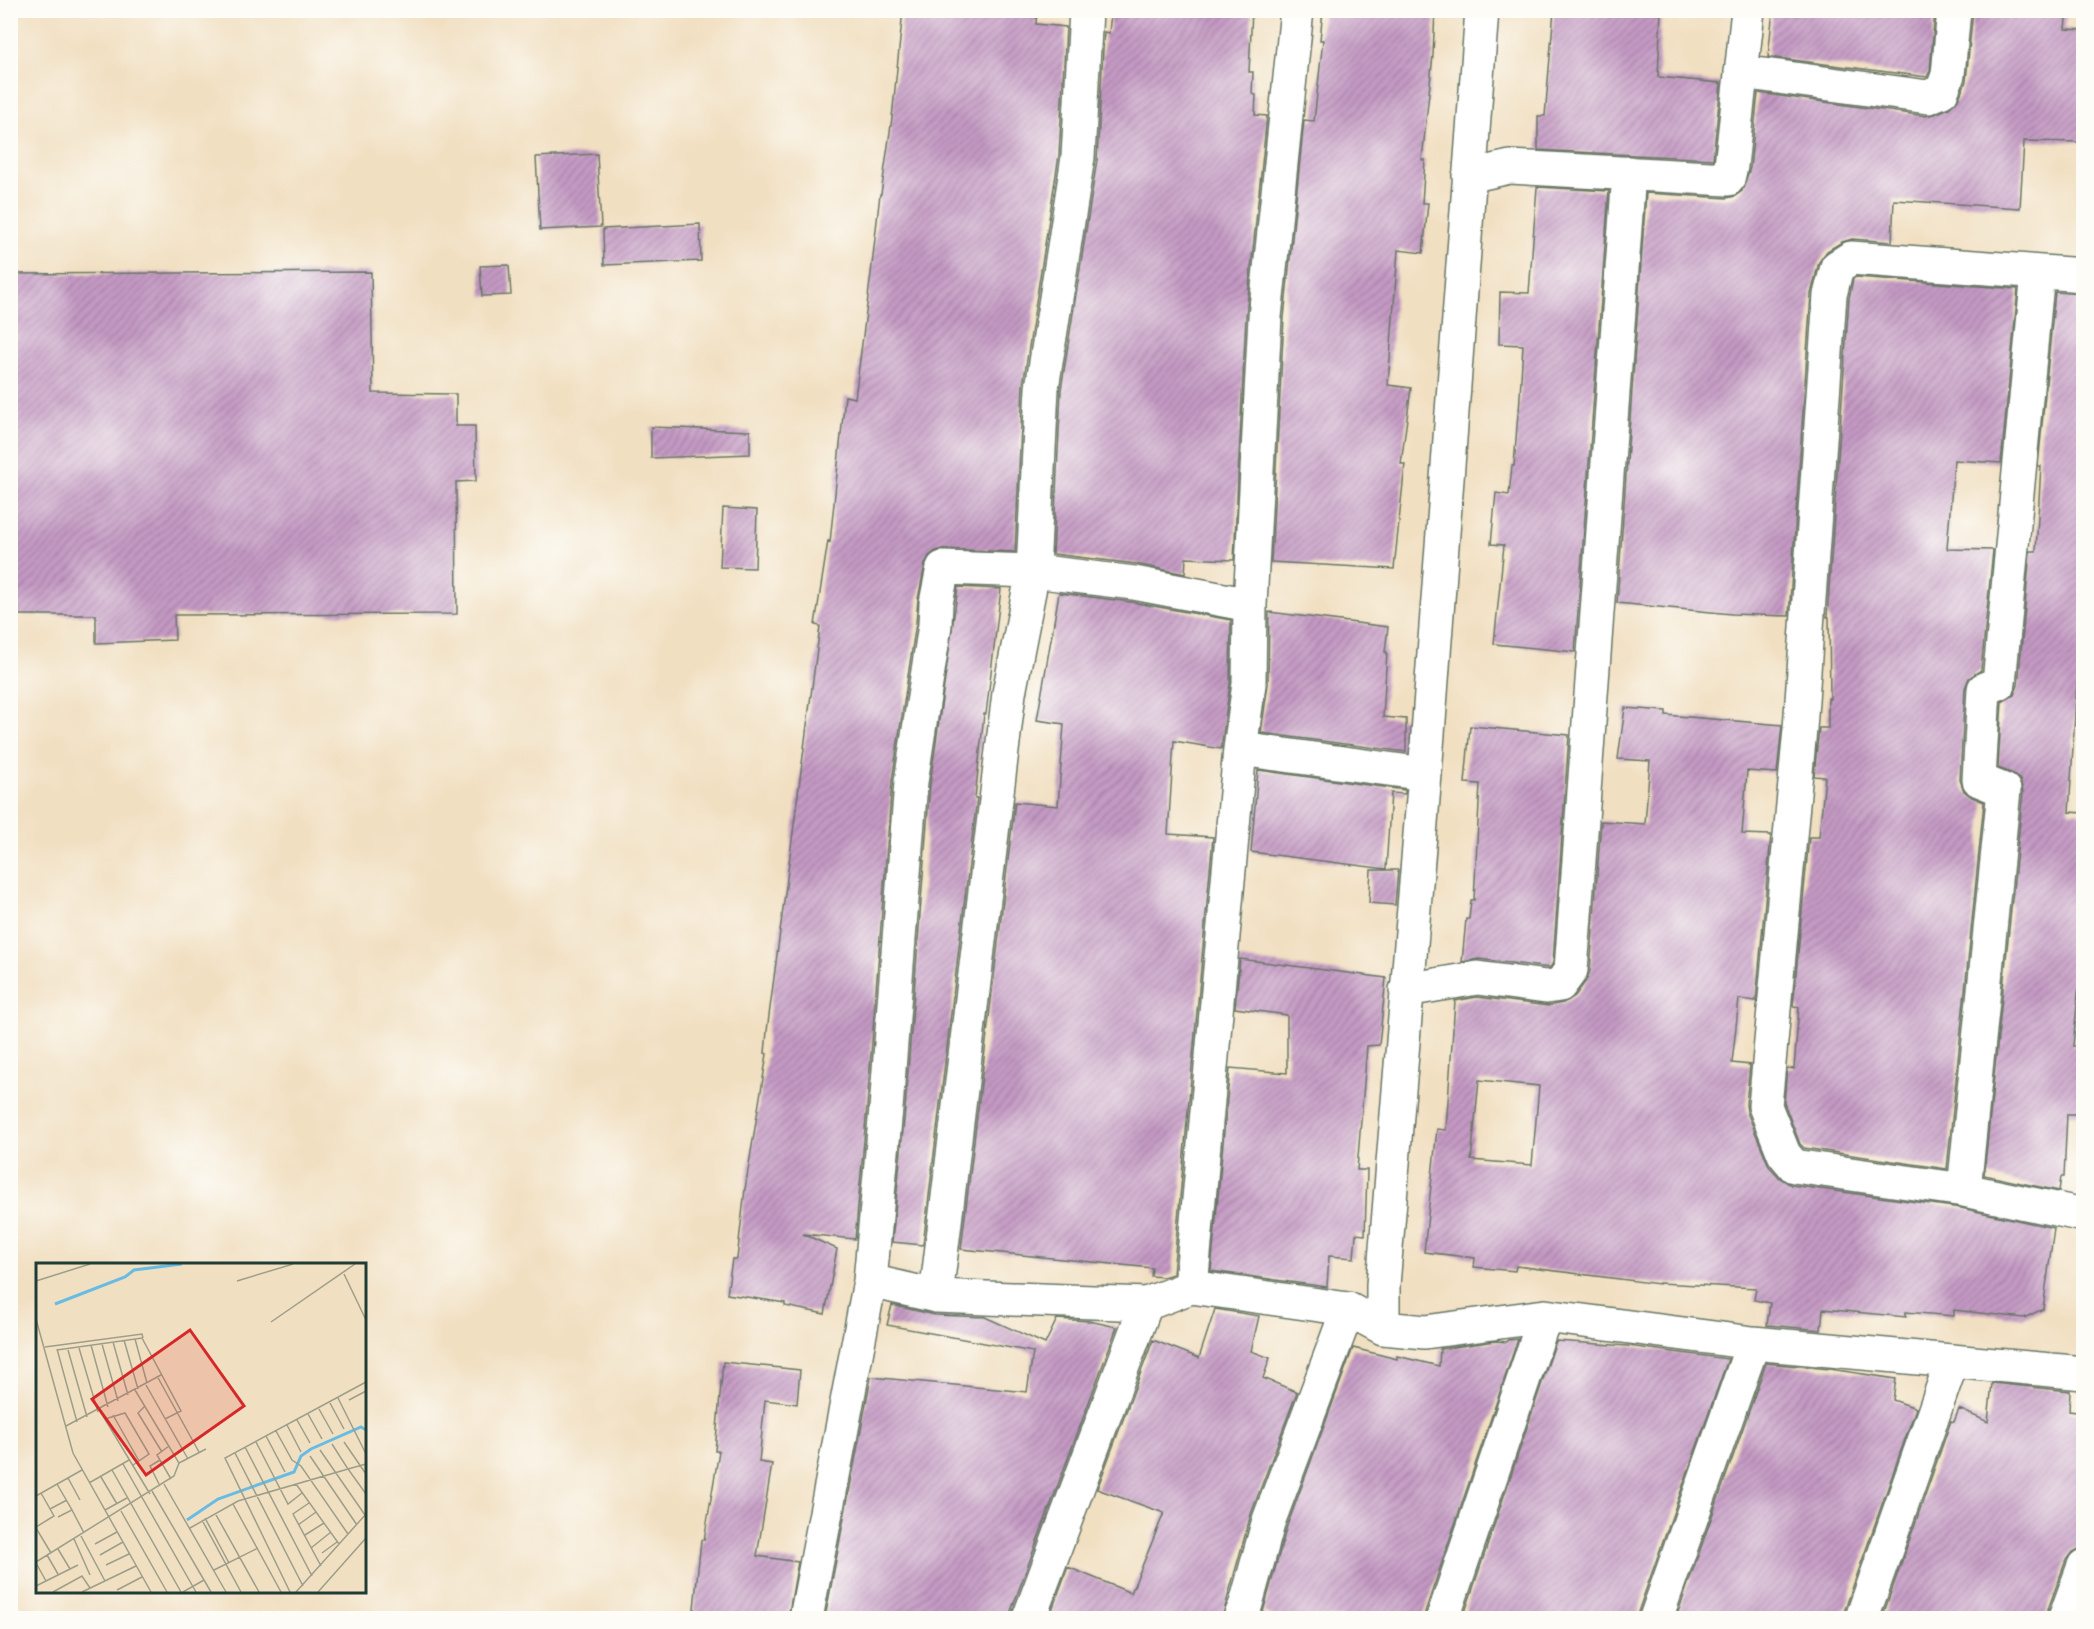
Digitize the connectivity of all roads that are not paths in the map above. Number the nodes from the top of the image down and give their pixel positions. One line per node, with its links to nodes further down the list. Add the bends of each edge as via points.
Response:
1 (1086, 10): 11 (street, via 1078,157 1042,388)
2 (1297, 10): 12 (street, via 1265,317)
3 (1482, 10): 8 (street)
4 (1748, 10): 6 (street)
5 (1953, 10): 6 (street, via 1948,75 1942,91 1928,97)
6 (1741, 72): 7 (street, via 1728,179)
7 (1629, 173): 8 (street, via 1510,167); 15 (street, via 1571,970 1560,985 1546,987 1477,978)
8 (1469, 176): 14 (street)
9 (2038, 272): 10 (street); 16 (street, via 1999,683 1984,689 1979,780 2004,790); 16 (street, via 1851,258 1837,267 1830,295 1800,729 1765,1106 1784,1154 1794,1166)
10 (2084, 275)
11 (1033, 571): 12 (street, via 1134,583); 18 (street, via 943,568 911,782); 20 (street, via 1009,693)
12 (1250, 605): 13 (street, via 1249,684)
13 (1240, 749): 14 (street); 19 (street)
14 (1425, 774): 15 (street)
15 (1406, 990): 24 (street)
16 (1964, 1190): 17 (street)
17 (2084, 1215)
18 (870, 1281): 20 (street); 29 (street)
19 (1191, 1287): 21 (street); 22 (street)
20 (936, 1296): 21 (street)
21 (1146, 1304): 30 (street)
22 (1348, 1309): 24 (street); 31 (street, via 1269,1520)
23 (1545, 1316): 24 (street, via 1425,1332); 25 (street); 32 (street)
24 (1383, 1329)
25 (1753, 1343): 26 (street); 33 (street)
26 (1953, 1361): 27 (street); 34 (street)
27 (2084, 1373)
28 (2084, 1566): 35 (street)
29 (806, 1618)
30 (1029, 1618)
31 (1240, 1618)
32 (1443, 1618)
33 (1656, 1618)
34 (1862, 1618)
35 (2065, 1618)

